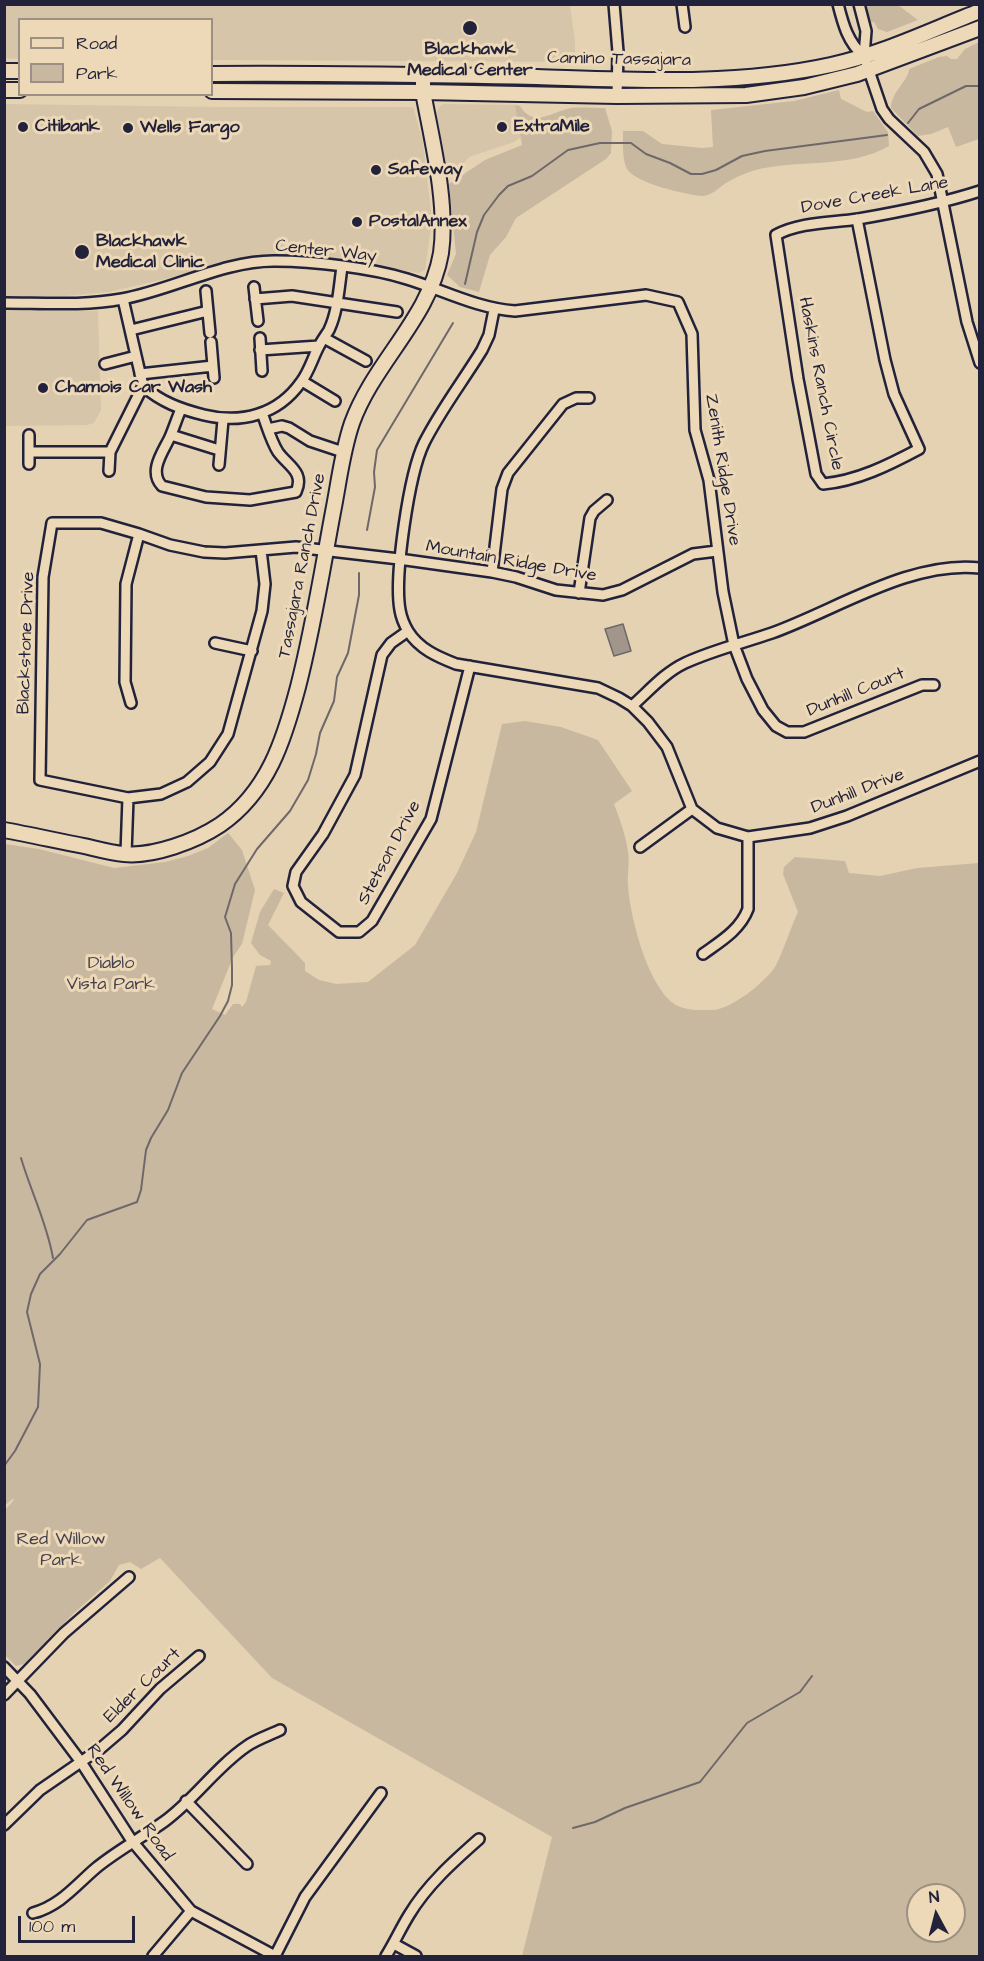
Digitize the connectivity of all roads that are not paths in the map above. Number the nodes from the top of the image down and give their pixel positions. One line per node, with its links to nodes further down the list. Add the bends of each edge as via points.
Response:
1 (614, 4): 14 (street)
2 (682, 4): 8 (street)
3 (838, 4): 11 (street, via 849,38)
4 (844, 4): 11 (street)
5 (853, 4): 10 (street)
6 (859, 4): 10 (street)
7 (980, 11): 11 (main road, Camino Tassajara)
8 (685, 27)
9 (980, 28): 11 (main road, Camino Tassajara)
10 (866, 38): 11 (street)
11 (863, 58): 14 (main road, Camino Tassajara, via 755,78); 17 (main road, Camino Tassajara, via 804,87 746,95); 19 (street, via 882,109 929,159 937,174)
12 (213, 74): 13 (main road, Camino Tassajara)
13 (423, 75): 14 (main road, Camino Tassajara); 16 (main road, Tassajara Ranch Drive)
14 (618, 79): 17 (street)
15 (213, 91): 16 (main road, Camino Tassajara)
16 (423, 92): 17 (main road, Camino Tassajara); 24 (main road, Tassajara Ranch Drive, via 444,230)
17 (617, 96)
18 (980, 191): 19 (street, Dove Creek Lane)
19 (943, 203): 20 (street, Dove Creek Lane); 40 (street, via 967,322)
20 (857, 219): 21 (street, Dove Creek Lane, via 788,229); 21 (street, Haskins Ranch Circle, via 894,394 919,449 838,483 823,484 816,474)
21 (777, 235)
22 (342, 267): 24 (street, Center Way, via 405,278); 26 (street, Center Way, via 274,261 251,264); 28 (street)
23 (254, 287): 27 (street)
24 (431, 288): 30 (street, Zenith Ridge Drive); 59 (main road, Tassajara Ranch Drive, via 368,389)
25 (206, 291): 31 (street)
26 (123, 299): 29 (street, Center Way); 34 (street)
27 (255, 299): 28 (street, via 292,296); 33 (street)
28 (336, 302): 32 (street); 36 (street, via 330,329)
29 (4, 303)
30 (494, 310): 67 (street, Zenith Ridge Drive, via 515,311 645,295 678,302 692,334 695,430 709,480); 68 (street, via 482,350 423,444 415,467)
31 (208, 311): 34 (street); 42 (street)
32 (397, 312)
33 (258, 321)
34 (131, 330): 38 (street)
35 (260, 338): 37 (street)
36 (321, 342): 37 (street); 39 (street); 46 (street)
37 (260, 350): 43 (street)
38 (136, 356): 41 (street); 44 (street)
39 (366, 360)
40 (980, 363)
41 (105, 364)
42 (213, 366): 44 (street); 45 (street)
43 (262, 370)
44 (140, 374): 47 (street)
45 (214, 378)
46 (302, 381): 49 (street); 51 (street, via 291,394)
47 (143, 386): 50 (street, via 153,396); 58 (street)
48 (589, 398): 70 (street, via 563,404 508,473 502,489)
49 (335, 401)
50 (181, 409): 52 (street); 55 (street)
51 (262, 413): 52 (street); 53 (street)
52 (223, 420): 56 (street)
53 (268, 429): 55 (street, via 279,453 298,475 299,486 296,492 250,500 206,497 162,486 156,471); 59 (street, via 289,428 310,441)
54 (29, 435): 57 (street)
55 (171, 435): 56 (street)
56 (219, 450): 61 (street)
57 (29, 452): 58 (street); 60 (street)
58 (110, 452): 62 (street)
59 (343, 452): 66 (main road, Tassajara Ranch Drive)
60 (29, 464)
61 (219, 465)
62 (109, 471)
63 (608, 500): 71 (street, via 590,518)
64 (140, 534): 65 (street, Blackstone Drive, via 204,552); 78 (street, via 126,584 124,682); 81 (street, Blackstone Drive, via 100,523 52,523 43,577 40,780)
65 (261, 550): 66 (street, Blackstone Drive, via 296,547); 75 (street, Blackstone Drive, via 265,584)
66 (326, 551): 68 (street, Mountain Ridge Drive); 86 (main road, Tassajara Ranch Drive, via 287,726 264,780 220,825 170,848)
67 (717, 551): 71 (street, Mountain Ridge Drive, via 693,554 622,590 603,595); 74 (street, Zenith Ridge Drive)
68 (399, 559): 70 (street, Mountain Ridge Drive); 72 (street, via 400,610)
69 (980, 568): 74 (street, via 961,566 920,572)
70 (492, 572): 71 (street, Mountain Ridge Drive)
71 (579, 593)
72 (408, 631): 76 (street, via 416,642 438,657); 76 (street, Stetson Drive, via 382,655 355,775 323,834 296,872 293,886 301,902 339,932 359,932 372,921 430,819)
73 (215, 643): 75 (street)
74 (734, 645): 77 (street, Dunhill Court, via 763,710 776,726 787,732 804,732 922,685); 79 (street, via 684,663)
75 (252, 651): 81 (street, Blackstone Drive, via 228,734 210,762 187,782 161,794)
76 (470, 666): 79 (street, via 598,688)
77 (934, 685)
78 (130, 703)
79 (632, 706): 82 (street, via 667,747)
80 (980, 761): 84 (street, Dunhill Drive, via 847,816 810,828)
81 (128, 798): 86 (street)
82 (692, 809): 84 (street, Dunhill Drive, via 717,828); 85 (street)
83 (4, 830): 86 (main road, Tassajara Ranch Drive)
84 (748, 837): 87 (street, via 748,909 744,920)
85 (640, 847)
86 (126, 854)
87 (704, 954)
88 (129, 1577): 91 (street, via 64,1633)
89 (199, 1656): 94 (street, Elder Court, via 108,1742)
90 (4, 1667): 91 (street, Red Willow Road)
91 (18, 1681): 92 (street); 94 (street, Red Willow Road)
92 (4, 1695)
93 (280, 1730): 96 (street, via 248,1745)
94 (81, 1762): 97 (street, Elder Court, via 40,1790); 99 (street, Red Willow Road)
95 (381, 1793): 105 (street, via 305,1897)
96 (186, 1802): 99 (street, via 165,1821); 100 (street)
97 (4, 1825)
98 (479, 1839): 103 (street, via 431,1886 409,1914)
99 (132, 1841): 101 (street, Red Willow Road); 102 (street, via 67,1895 47,1909)
100 (247, 1864)
101 (191, 1911): 104 (street); 105 (street, Red Willow Road)
102 (33, 1912)
103 (394, 1944): 106 (street); 107 (street)
104 (153, 1956)
105 (275, 1956)
106 (387, 1956)
107 (416, 1956)

